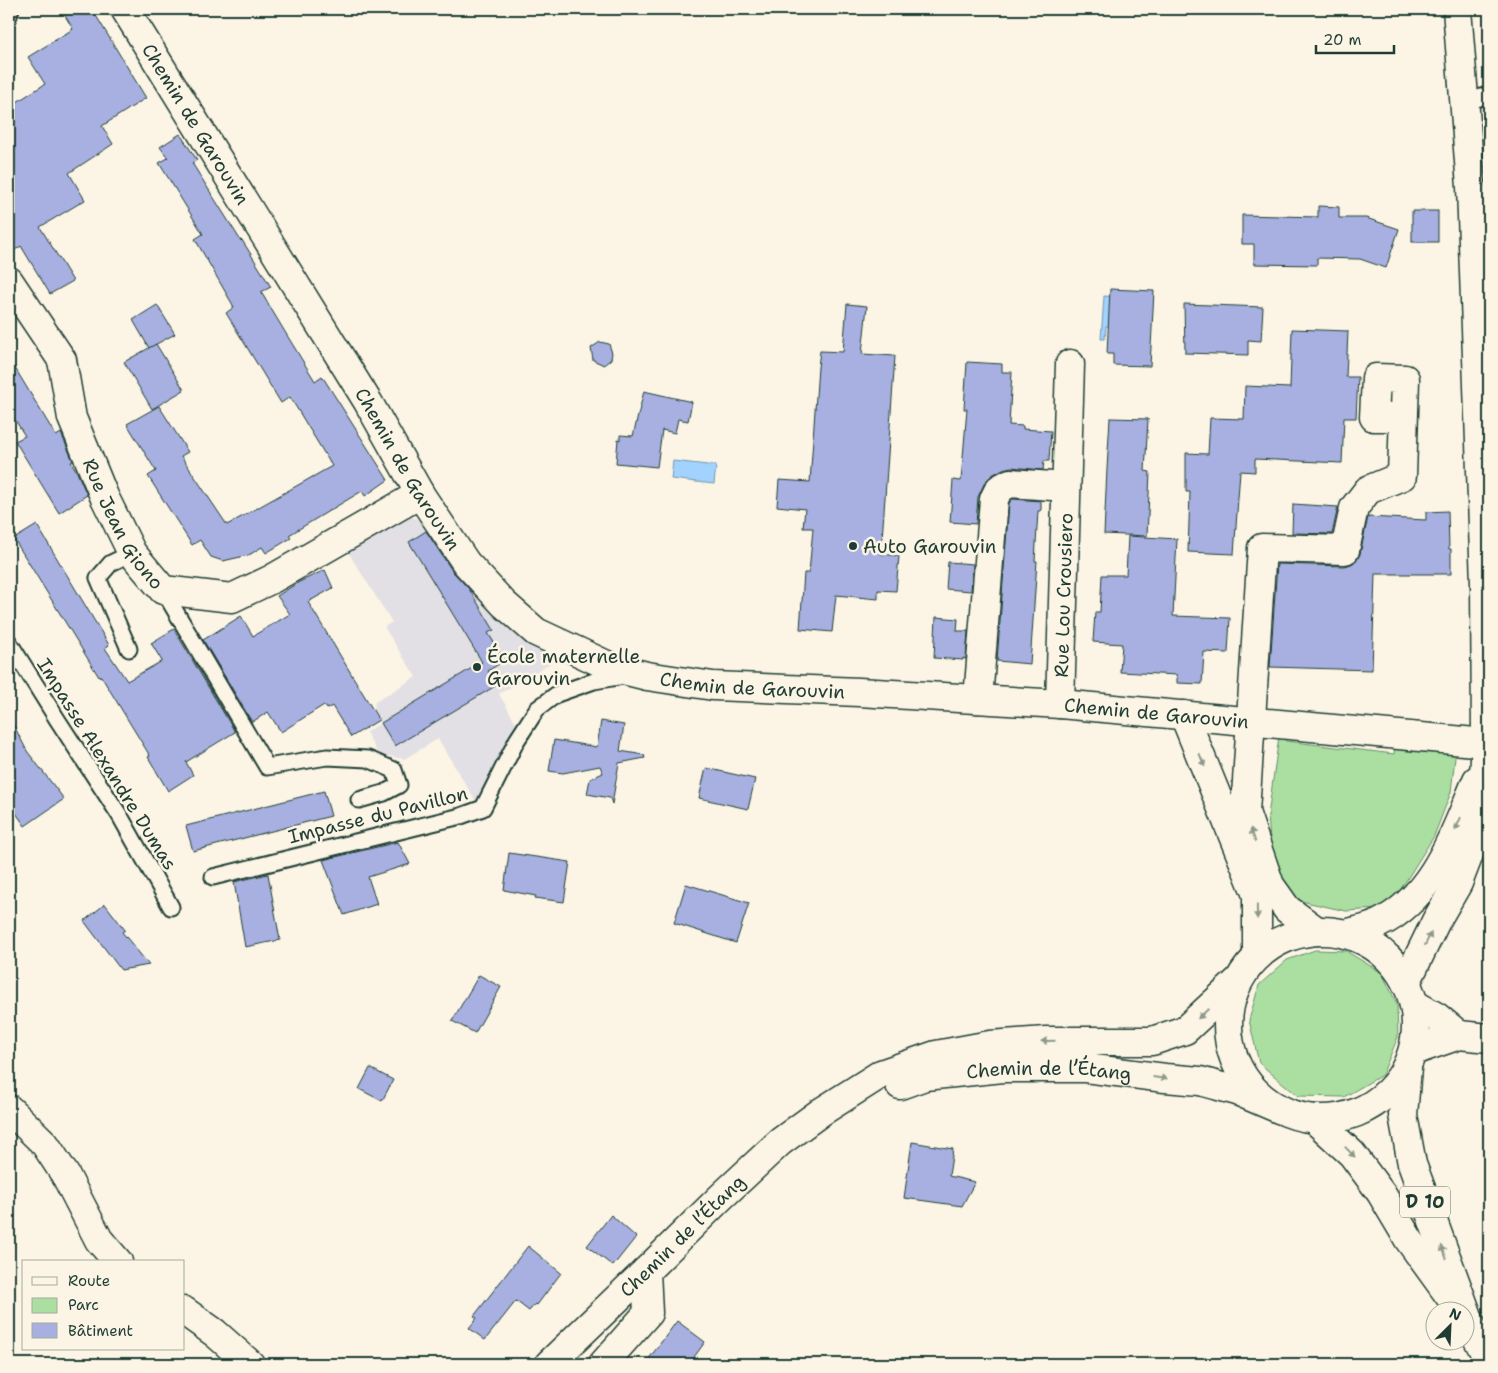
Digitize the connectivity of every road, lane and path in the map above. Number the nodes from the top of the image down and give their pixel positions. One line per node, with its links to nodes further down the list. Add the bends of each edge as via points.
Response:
1 (11, 9): 4 (lane)
2 (125, 9): 11 (street, Chemin de Garouvin, via 368,402)
3 (1457, 9): 6 (street)
4 (9, 16)
5 (1489, 94): 6 (lane)
6 (1464, 104): 13 (street, via 1471,187)
7 (9, 281): 12 (street, Rue Jean Giono, via 62,360 72,418)
8 (1070, 364): 10 (street, Rue Lou Crousiero)
9 (1403, 417): 21 (street, via 1402,476 1368,490 1354,508 1345,550 1262,548)
10 (1066, 487): 18 (street, Rue Lou Crousiero, via 1010,482 999,489 994,499); 19 (street, Rue Lou Crousiero)
11 (420, 494): 14 (street, Rue Jean Giono, via 272,579 232,598); 17 (street, Chemin de Garouvin, via 466,563 504,604 536,632 611,667)
12 (132, 553): 14 (street, Rue Jean Giono); 16 (lane, via 111,563 98,578)
13 (1487, 584): 22 (street)
14 (163, 590): 23 (lane, via 267,767 327,757 368,759 394,770 399,785)
15 (9, 642): 25 (lane, Impasse Alexandre Dumas, via 120,816)
16 (128, 649)
17 (638, 674): 18 (street, Chemin de Garouvin, via 713,686); 24 (lane, Impasse du Pavillon, via 594,681 557,694 537,710 517,740 483,808)
18 (978, 699): 19 (street, Chemin de Garouvin)
19 (1060, 704): 20 (street, Chemin de Garouvin)
20 (1184, 715): 21 (street, Chemin de Garouvin); 28 (street, one-way to 28, via 1257,895)
21 (1250, 721): 22 (street, Chemin de Garouvin); 26 (street, one-way to 21, via 1287,909 1270,885 1245,812)
22 (1487, 750): 27 (street, one-way to 27, via 1447,850 1425,884 1404,907 1377,924); 30 (street, one-way to 22, via 1436,921 1458,883 1482,823)
23 (359, 800)
24 (213, 877)
25 (170, 907)
26 (1317, 931): 27 (street); 28 (street, via 1285,938)
27 (1344, 934): 30 (street, via 1370,944 1391,961)
28 (1258, 956): 29 (street)
29 (1238, 981): 35 (street, via 1229,1009 1228,1038 1237,1067 1254,1091); 36 (street, Chemin de l’Étang, one-way to 36, via 1186,1030 1152,1041 1046,1041 990,1045 936,1055 881,1074)
30 (1410, 994): 31 (street); 33 (street, via 1417,1027)
31 (1459, 1035): 32 (street); 33 (street)
32 (1489, 1038)
33 (1410, 1059): 37 (street, via 1390,1091 1368,1107 1342,1118); 41 (street, D 10, one-way to 33, via 1412,1164 1403,1116)
34 (9, 1109): 38 (street, via 44,1144 66,1176 100,1240)
35 (1279, 1109): 36 (street, Chemin de l’Étang, one-way to 35, via 925,1076 1003,1068 1085,1068 1200,1081 1236,1091); 37 (street)
36 (820, 1112): 39 (street, Chemin de l’Étang, via 780,1142)
37 (1314, 1119): 40 (street, D 10, one-way to 40, via 1352,1154)
38 (116, 1260)
39 (646, 1271): 46 (street, Chemin de l’Étang); 47 (street, via 648,1313)
40 (1452, 1300)
41 (1459, 1300)
42 (185, 1312): 45 (street)
43 (1476, 1338): 44 (street, D 10)
44 (1489, 1361)
45 (250, 1364)
46 (549, 1364)
47 (603, 1364)

